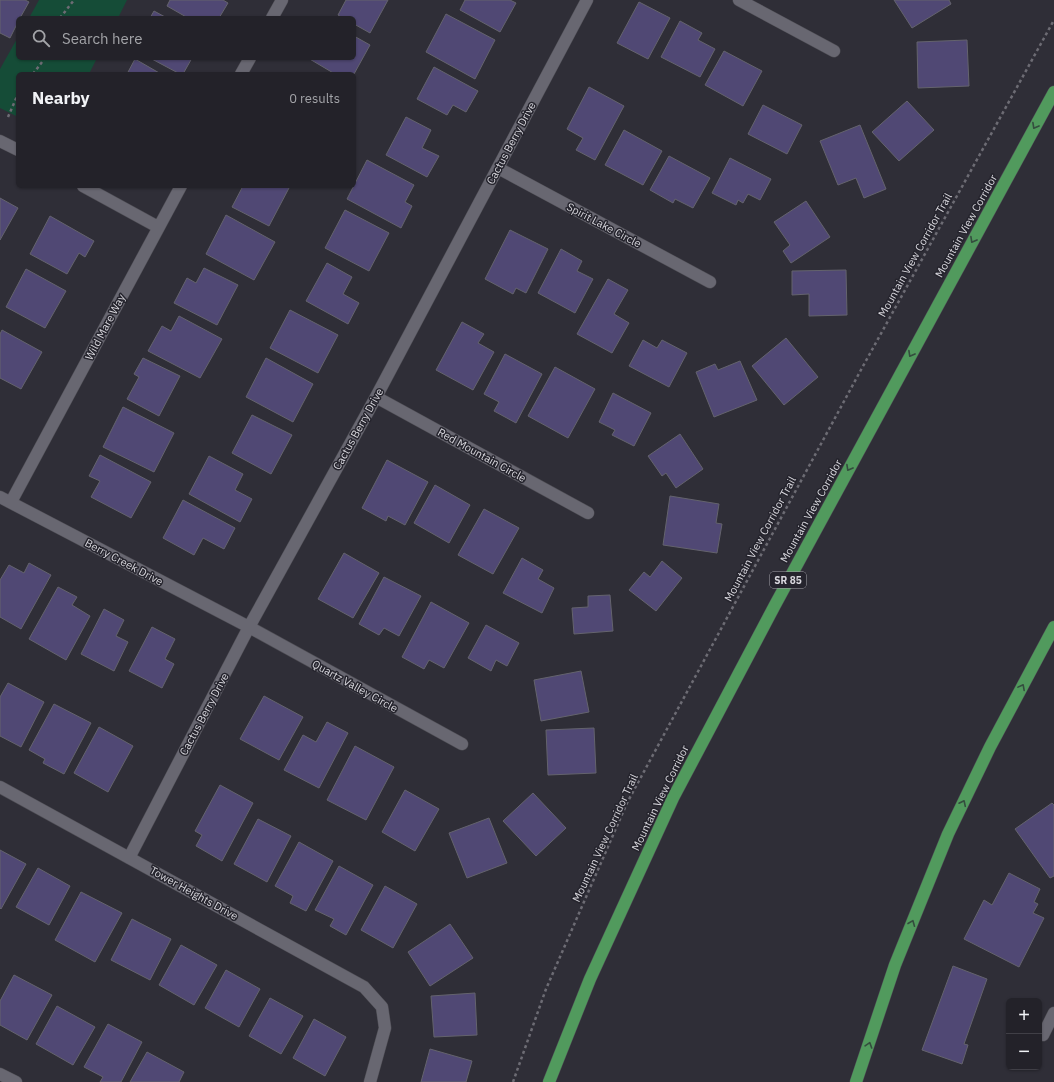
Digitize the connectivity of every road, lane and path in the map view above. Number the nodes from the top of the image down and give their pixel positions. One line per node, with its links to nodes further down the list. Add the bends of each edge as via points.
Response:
1 (74, 0): 5 (path)
2 (282, 0): 6 (street)
3 (587, 0): 18 (street, Cactus Berry Drive)
4 (739, 0): 8 (street)
5 (62, 16)
6 (273, 16)
7 (1054, 20): 36 (path, Mountain View Corridor Trail, via 627,803 546,990)
8 (834, 51)
9 (44, 60): 11 (path)
10 (249, 60): 12 (street)
11 (34, 72)
12 (242, 72)
13 (1054, 92): 37 (highway, Mountain View Corridor / SR 85, one-way to 37, via 673,798 590,979)
14 (16, 99): 15 (path)
15 (8, 117)
16 (0, 141): 17 (street)
17 (16, 149)
18 (498, 168): 22 (street, Spirit Lake Circle); 23 (street, Cactus Berry Drive)
19 (87, 188): 21 (street)
20 (179, 188): 21 (street, Wild Mare Way)
21 (158, 227): 24 (street, Wild Mare Way)
22 (710, 282)
23 (376, 397): 25 (street, Red Mountain Circle); 26 (street, Cactus Berry Drive)
24 (5, 500): 26 (street, Berry Creek Drive)
25 (588, 513)
26 (249, 627): 28 (street, Quartz Valley Circle); 30 (street, Cactus Berry Drive)
27 (1054, 627): 38 (highway, one-way to 27, via 895,965 948,834 990,747)
28 (462, 744)
29 (0, 787): 30 (street, Tower Heights Drive)
30 (129, 858): 35 (street, Tower Heights Drive, via 364,987 382,1007 385,1028)
31 (1054, 1013): 32 (street)
32 (1043, 1035)
33 (0, 1074): 34 (street)
34 (16, 1082)
35 (370, 1082)
36 (513, 1082)
37 (549, 1082)
38 (856, 1082)

